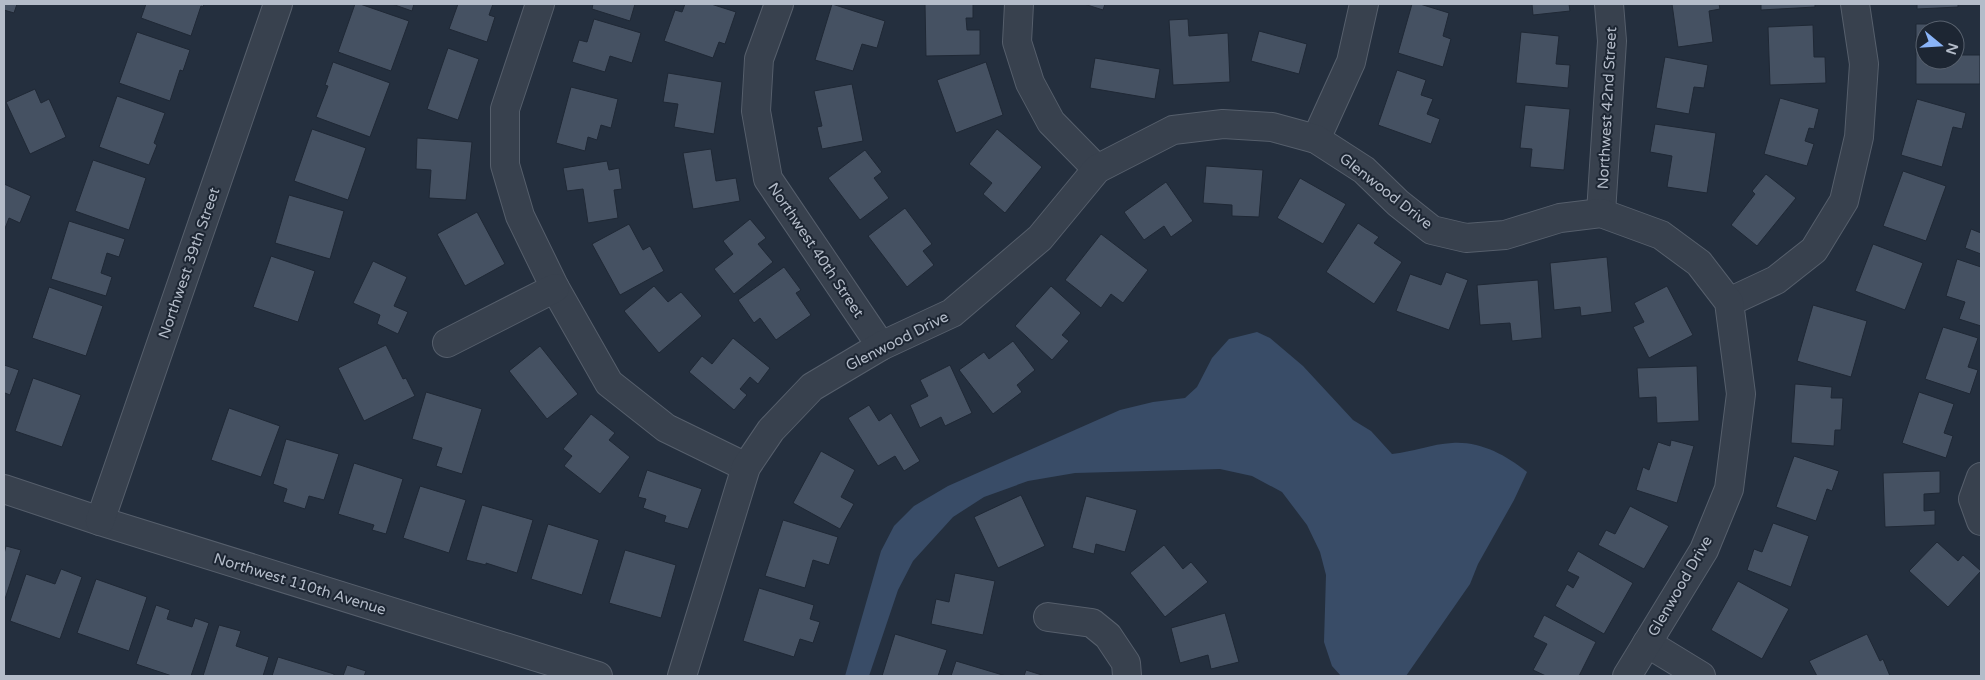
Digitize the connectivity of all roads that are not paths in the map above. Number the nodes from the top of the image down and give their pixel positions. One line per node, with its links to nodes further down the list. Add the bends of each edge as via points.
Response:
1 (278, 4): 19 (street, Northwest 39th Street)
2 (540, 4): 11 (street, via 505,109 505,165 520,216)
3 (778, 4): 14 (street, Northwest 40th Street, via 760,59 756,111 768,179)
4 (1019, 4): 9 (street, via 1017,42 1030,83 1051,122)
5 (1364, 4): 8 (street, via 1351,62)
6 (1609, 4): 10 (street, Northwest 42nd Street, via 1612,41)
7 (1855, 4): 12 (street, via 1864,64 1859,137 1844,201 1814,250 1776,280)
8 (1316, 139): 9 (street, Glenwood Drive, via 1272,127 1223,124 1173,130); 10 (street, Glenwood Drive, via 1364,170 1432,230 1466,238 1505,234 1560,218)
9 (1097, 169): 14 (street, Glenwood Drive, via 1040,238 952,313)
10 (1602, 213): 12 (street, Glenwood Drive, via 1661,235 1699,263)
11 (555, 288): 13 (street); 15 (street, via 609,383 666,428)
12 (1729, 302): 21 (street, Glenwood Drive, via 1741,394 1729,488 1704,550)
13 (447, 343)
14 (881, 346): 15 (street, Glenwood Drive, via 812,387 771,430)
15 (746, 467): 23 (street, Glenwood Drive)
16 (1981, 477): 18 (street, via 1973,499)
17 (4, 489): 19 (street, Northwest 110th Avenue)
18 (1981, 521)
19 (100, 522): 22 (street, Northwest 110th Avenue)
20 (1048, 617): 24 (street, via 1092,623 1108,636 1126,663)
21 (1647, 643): 25 (street, Glenwood Drive); 26 (street)
22 (598, 676)
23 (682, 676)
24 (1127, 676)
25 (1627, 676)
26 (1700, 676)

